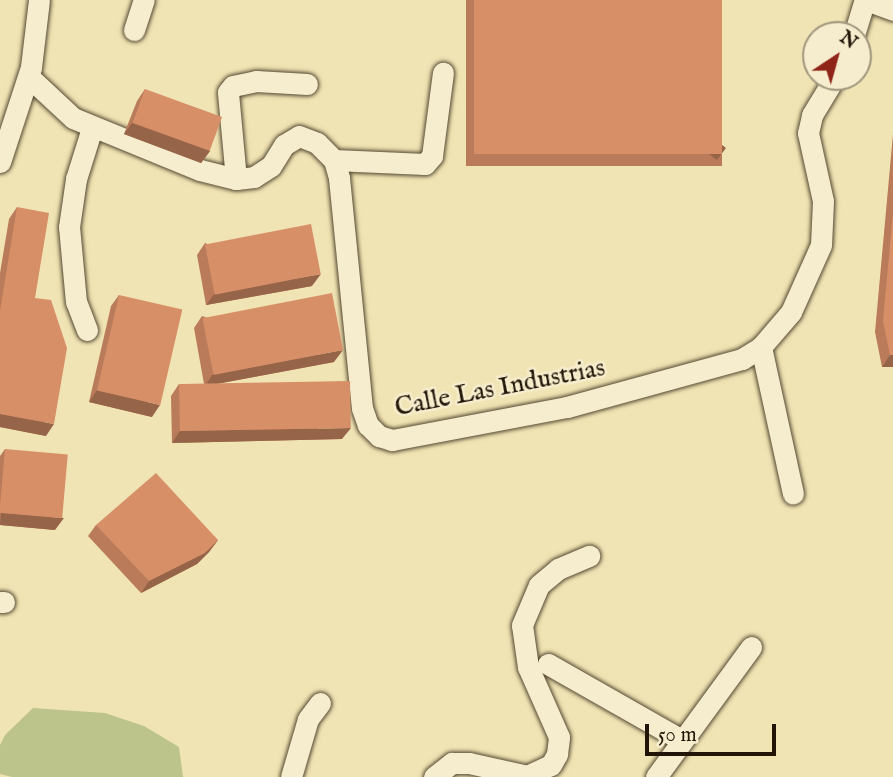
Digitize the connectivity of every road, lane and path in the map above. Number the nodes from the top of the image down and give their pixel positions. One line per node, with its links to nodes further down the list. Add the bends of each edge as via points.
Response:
1 (39, 0): 8 (street)
2 (144, 0): 6 (street)
3 (865, 0): 4 (street); 5 (street)
4 (893, 10)
5 (858, 21)
6 (135, 30)
7 (443, 73): 13 (street, via 432,156 425,164)
8 (29, 77): 11 (street); 12 (street, via 50,100)
9 (307, 84): 15 (street, via 256,81 233,86 228,92)
10 (827, 91): 17 (street, Calle Las Industrias, via 808,133 823,201 821,245 791,312)
11 (6, 120): 14 (street)
12 (92, 128): 15 (street, via 200,170); 16 (street, via 76,179 69,228 76,302)
13 (334, 160): 15 (street, via 317,143 299,136 284,145 271,166 254,177); 17 (street, Calle Las Industrias, via 362,408 368,425 379,436 392,440 567,407 742,359)
14 (0, 162)
15 (236, 179)
16 (87, 330)
17 (761, 347): 18 (street)
18 (793, 494)
19 (589, 556): 25 (street, via 558,569 539,585 522,625 528,667 559,737 551,765 527,776 452,763)
20 (751, 647): 23 (street)
21 (548, 664): 23 (street)
22 (320, 703): 24 (street, via 308,719)
23 (682, 740): 26 (street)
24 (291, 777)
25 (434, 777)
26 (656, 777)

